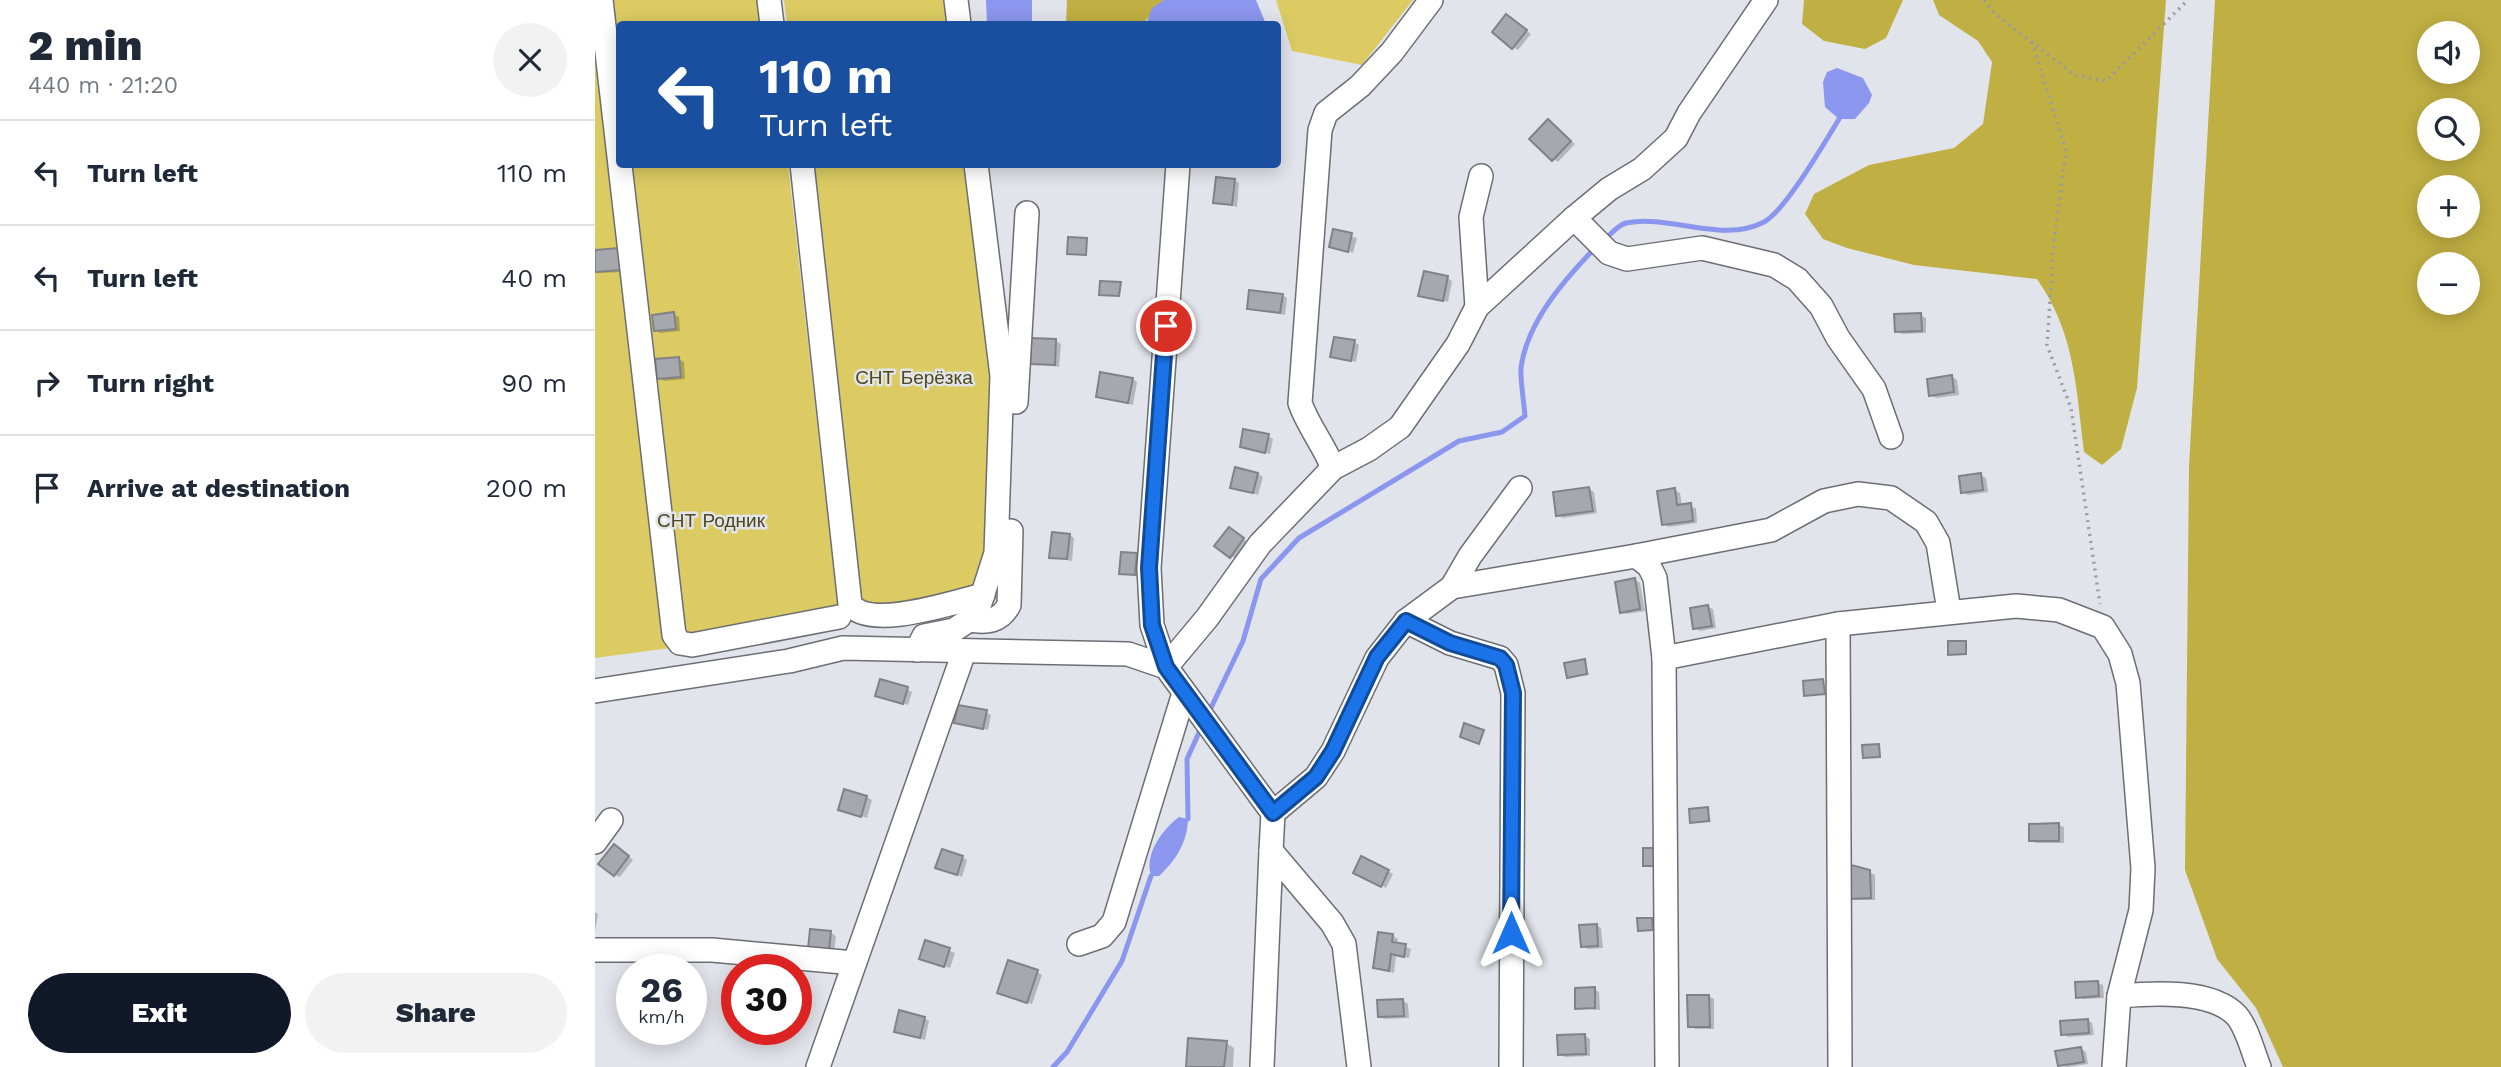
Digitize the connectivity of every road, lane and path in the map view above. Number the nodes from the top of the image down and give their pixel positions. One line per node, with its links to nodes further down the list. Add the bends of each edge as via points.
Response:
1 (601, 0): 13 (street)
2 (769, 0): 9 (street)
3 (784, 0): 10 (street)
4 (956, 0): 11 (street)
5 (1431, 0): 23 (street, via 1384,61 1326,113 1320,130 1300,403)
6 (1766, 0): 20 (street, via 1676,138)
7 (1984, 0): 12 (path)
8 (2188, 0): 12 (path, via 2106,81 2074,75)
9 (772, 21)
10 (787, 21)
11 (959, 21)
12 (2032, 42): 33 (path, via 2066,151 2047,345 2071,408)
13 (609, 118): 29 (street, via 674,635 680,643 692,645)
14 (788, 168): 29 (street)
15 (802, 168): 27 (street, via 850,604 867,615 908,613)
16 (977, 168): 27 (street, via 1002,376 996,553)
17 (1178, 168): 38 (street, via 1149,568 1152,625)
18 (1481, 176): 21 (street, via 1471,217)
19 (1027, 213): 30 (street, via 1009,605 991,622)
20 (1574, 218): 21 (street); 22 (street, via 1609,253 1627,260 1702,248 1774,265 1797,279 1821,306 1874,389)
21 (1476, 307): 23 (street, via 1458,344 1400,427)
22 (1891, 437)
23 (1333, 468): 38 (street, via 1259,544)
24 (1520, 488): 26 (street)
25 (1636, 556): 26 (street); 28 (street, via 1772,530 1824,501 1858,494 1891,498 1926,522 1938,544); 37 (street, via 1655,578)
26 (1453, 587): 31 (street)
27 (983, 595): 30 (street)
28 (1949, 611): 32 (street); 33 (street, via 2016,606 2059,610)
29 (839, 617): 34 (street)
30 (969, 621): 35 (street, via 954,630 924,636)
31 (1406, 621): 41 (street, via 1377,657 1316,777); 52 (street, via 1450,643 1500,658 1513,693)
32 (1838, 624): 37 (street); 54 (street)
33 (2103, 627): 48 (street, via 2120,654 2128,683 2143,868 2141,910)
34 (843, 648): 35 (street); 39 (street, via 789,662)
35 (917, 650): 36 (street)
36 (964, 652): 38 (street, via 1128,654); 47 (street)
37 (1664, 658): 53 (street)
38 (1166, 667): 40 (street)
39 (595, 691)
40 (1184, 693): 41 (street); 45 (street, via 1114,922 1102,936)
41 (1273, 813): 44 (street)
42 (611, 820): 43 (street)
43 (595, 842)
44 (1271, 851): 50 (street); 51 (street, via 1332,923 1344,944)
45 (1079, 944)
46 (595, 950): 47 (street, via 712,950)
47 (854, 962): 49 (street)
48 (2119, 996): 55 (street); 56 (street, via 2203,997 2237,1016)
49 (818, 1067)
50 (1262, 1067)
51 (1359, 1067)
52 (1511, 1067)
53 (1667, 1067)
54 (1840, 1067)
55 (2114, 1067)
56 (2259, 1067)

